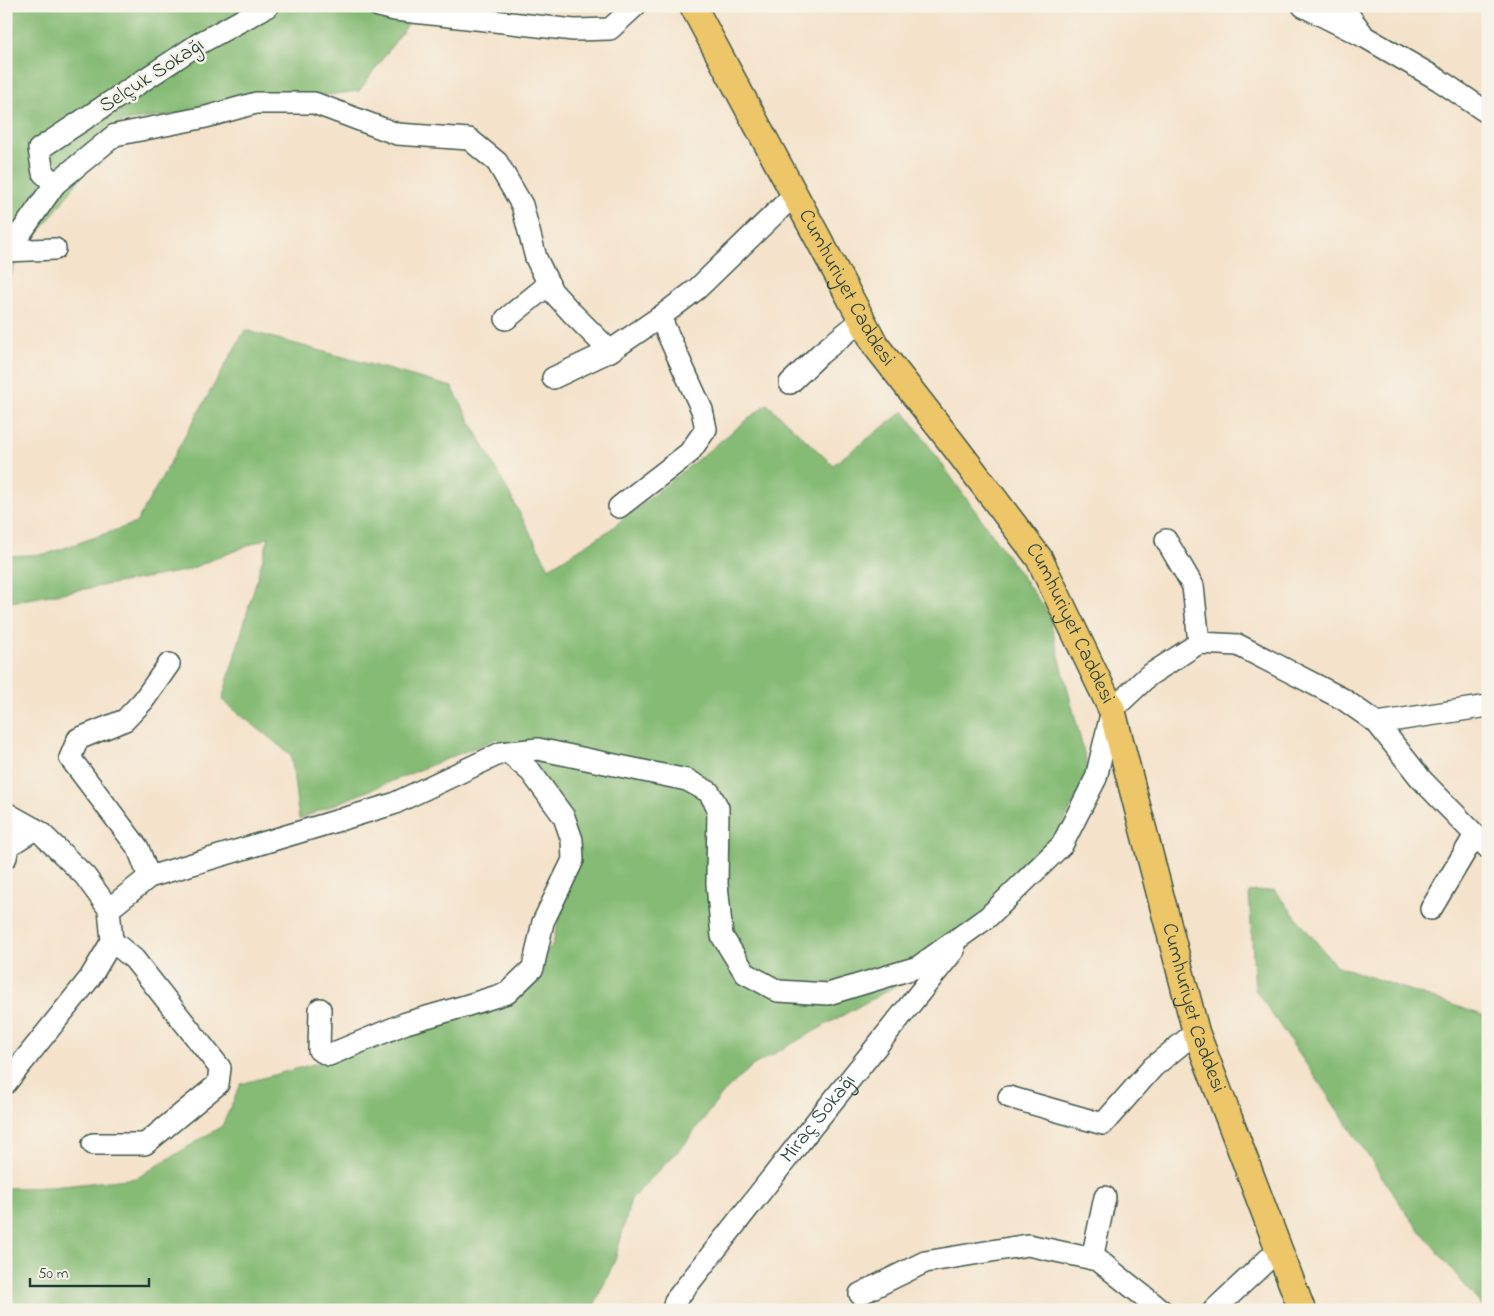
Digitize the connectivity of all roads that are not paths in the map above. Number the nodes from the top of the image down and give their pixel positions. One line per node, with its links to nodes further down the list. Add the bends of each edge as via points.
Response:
1 (268, 6): 9 (street, Selçuk Sokağı, via 200,43 39,150 43,172)
2 (379, 6): 3 (street, via 574,30 610,29)
3 (635, 6)
4 (693, 6): 10 (main road, Cumhuriyet Caddesi)
5 (1303, 6): 7 (street)
6 (1342, 6): 7 (street)
7 (1365, 37): 8 (street)
8 (1488, 113)
9 (55, 184): 11 (street, via 22,231); 14 (street, via 115,135 206,117 256,103 314,103 397,134 468,139 497,162 522,206 536,258)
10 (794, 195): 15 (street, via 697,288); 17 (main road, Cumhuriyet Caddesi)
11 (6, 245)
12 (55, 249): 13 (street)
13 (6, 250)
14 (549, 284): 16 (street); 18 (street, via 572,313)
15 (660, 317): 18 (street); 21 (street, via 702,410 706,429 689,453)
16 (506, 320)
17 (862, 320): 20 (street); 26 (main road, Cumhuriyet Caddesi, via 876,346 1039,558)
18 (610, 351): 19 (street)
19 (553, 378)
20 (790, 383)
21 (618, 507)
22 (1166, 540): 23 (street, via 1193,586)
23 (1199, 643): 26 (street, via 1148,676); 27 (street, via 1238,645 1343,699)
24 (169, 664): 33 (street, via 144,701 125,720 78,739 70,758 138,848)
25 (1488, 706): 27 (street)
26 (1112, 710): 36 (street, via 1096,778 1062,845 988,917); 39 (main road, Cumhuriyet Caddesi)
27 (1377, 723): 31 (street, via 1421,779)
28 (508, 752): 33 (street, via 393,804); 36 (street, via 538,750 688,780 709,792 718,808 717,884 722,936 745,973 778,992 828,994 918,967); 38 (street, via 531,772 564,817 572,840 573,860 543,922 533,968 507,993 406,1023 329,1055 319,1050)
29 (6, 813): 30 (street)
30 (34, 829): 32 (street, via 8,846); 35 (street, via 85,876)
31 (1481, 842): 34 (street)
32 (6, 857)
33 (150, 877): 35 (street)
34 (1431, 909)
35 (109, 910): 37 (street)
36 (970, 930): 47 (street, Miraç Sokağı, via 675,1301)
37 (112, 941): 40 (street, via 90,978); 42 (street, via 134,959 220,1068 218,1084 145,1144)
38 (320, 1008)
39 (1196, 1032): 41 (street, via 1153,1067 1103,1124); 44 (main road, Cumhuriyet Caddesi)
40 (6, 1083)
41 (1008, 1097)
42 (93, 1144)
43 (1104, 1197): 45 (street)
44 (1278, 1250): 49 (street); 50 (main road, Cumhuriyet Caddesi)
45 (1092, 1259): 46 (street, via 1028,1245 925,1262); 48 (street, via 1098,1260)
46 (860, 1294)
47 (673, 1310)
48 (1161, 1310)
49 (1214, 1310)
50 (1302, 1310)

